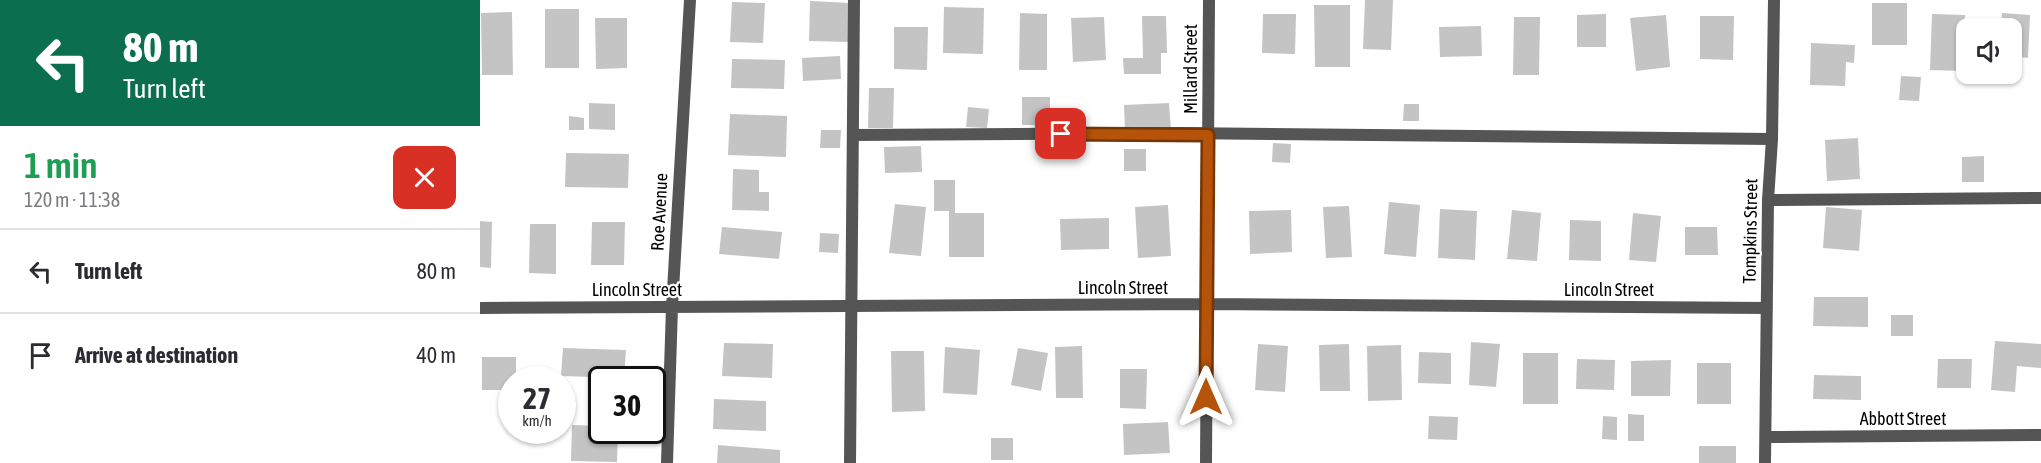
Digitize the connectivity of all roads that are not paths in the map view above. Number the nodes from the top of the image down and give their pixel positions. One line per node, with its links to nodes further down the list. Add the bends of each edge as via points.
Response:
1 (690, 0): 12 (street, Roe Avenue)
2 (854, 0): 5 (street)
3 (1209, 0): 6 (street, Millard Street)
4 (1774, 0): 7 (street, Tompkins Street)
5 (853, 135): 6 (street); 11 (street)
6 (1208, 135): 7 (street); 10 (street, Millard Street)
7 (1772, 139): 9 (street, Tompkins Street)
8 (2041, 198): 9 (street)
9 (1768, 200): 14 (street, Tompkins Street)
10 (1207, 304): 11 (street, Lincoln Street); 14 (street, Lincoln Street); 19 (street, Millard Street)
11 (853, 306): 12 (street, Lincoln Street); 18 (street)
12 (672, 307): 13 (street, Lincoln Street); 17 (street, Roe Avenue)
13 (480, 308)
14 (1767, 308): 16 (street, Tompkins Street)
15 (2041, 435): 16 (street, Abbott Street)
16 (1766, 436): 20 (street, Tompkins Street)
17 (667, 463)
18 (850, 463)
19 (1206, 463)
20 (1766, 463)

